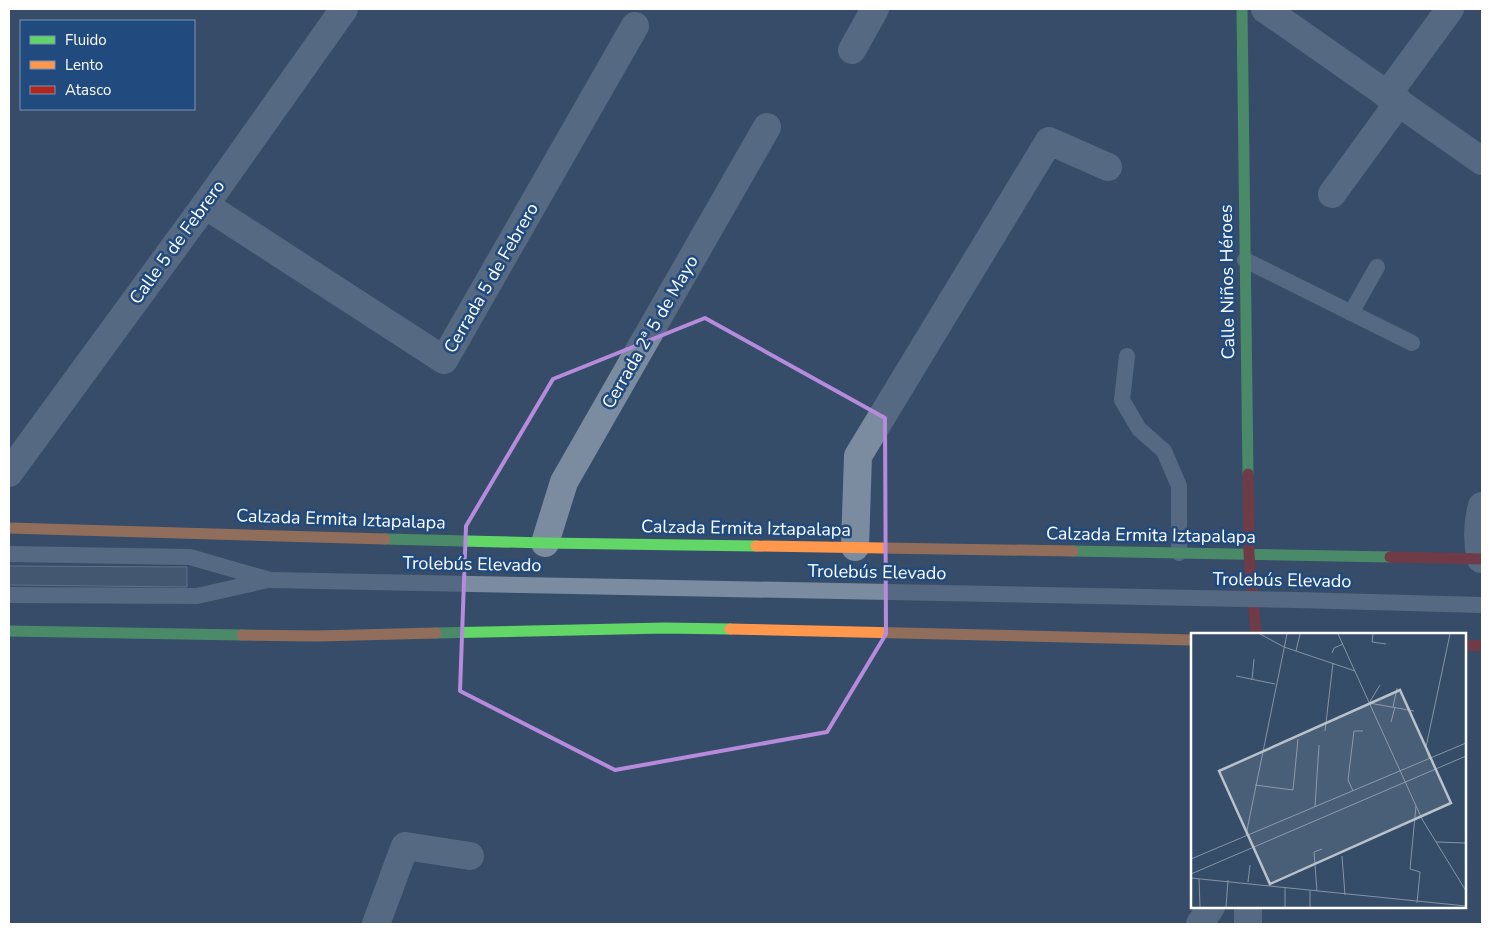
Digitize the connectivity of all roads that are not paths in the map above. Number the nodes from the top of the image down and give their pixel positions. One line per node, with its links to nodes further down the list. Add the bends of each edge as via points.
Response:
1 (344, 9): 13 (street, Calle 5 de Febrero)
2 (875, 9): 7 (street)
3 (1242, 9): 14 (main road, Calle Niños Héroes)
4 (1265, 9): 8 (street)
5 (1450, 9): 8 (street)
6 (635, 26): 13 (street, Cerrada 5 de Febrero, via 444,360)
7 (852, 50)
8 (1393, 98): 10 (street); 12 (street)
9 (767, 127): 22 (street, Cerrada 2ª 5 de Mayo, via 564,482)
10 (1482, 161)
11 (1108, 167): 23 (street, via 1049,141 858,456)
12 (1332, 194)
13 (205, 205): 19 (street, Calle 5 de Febrero)
14 (1244, 260): 16 (lane); 26 (main road, Calle Niños Héroes)
15 (1377, 267): 16 (lane)
16 (1352, 313): 17 (lane)
17 (1412, 343)
18 (1127, 356): 24 (lane, via 1122,400 1139,429 1164,450 1179,486)
19 (9, 473)
20 (1482, 506): 27 (street, via 1478,546)
21 (9, 528): 22 (main road, Calzada Ermita Iztapalapa)
22 (545, 542): 23 (main road, Calzada Ermita Iztapalapa)
23 (855, 547): 24 (main road, Calzada Ermita Iztapalapa)
24 (1179, 553): 26 (main road, Calzada Ermita Iztapalapa)
25 (9, 554): 28 (lane, Trolebús Elevado, via 190,557)
26 (1248, 554): 27 (main road, Calzada Ermita Iztapalapa); 32 (main road, Calle Niños Héroes)
27 (1482, 559)
28 (270, 580): 29 (lane, Trolebús Elevado, via 197,596); 30 (lane, Trolebús Elevado, bridge)
29 (9, 595)
30 (1482, 605)
31 (9, 631): 33 (main road, via 318,636 665,628)
32 (1256, 633)
33 (1191, 640)
34 (1466, 646): 35 (main road)
35 (1482, 646)
36 (470, 856): 39 (street, via 405,846)
37 (1209, 908): 40 (street)
38 (1248, 908): 41 (street)
39 (376, 924)
40 (1200, 924)
41 (1248, 924)

